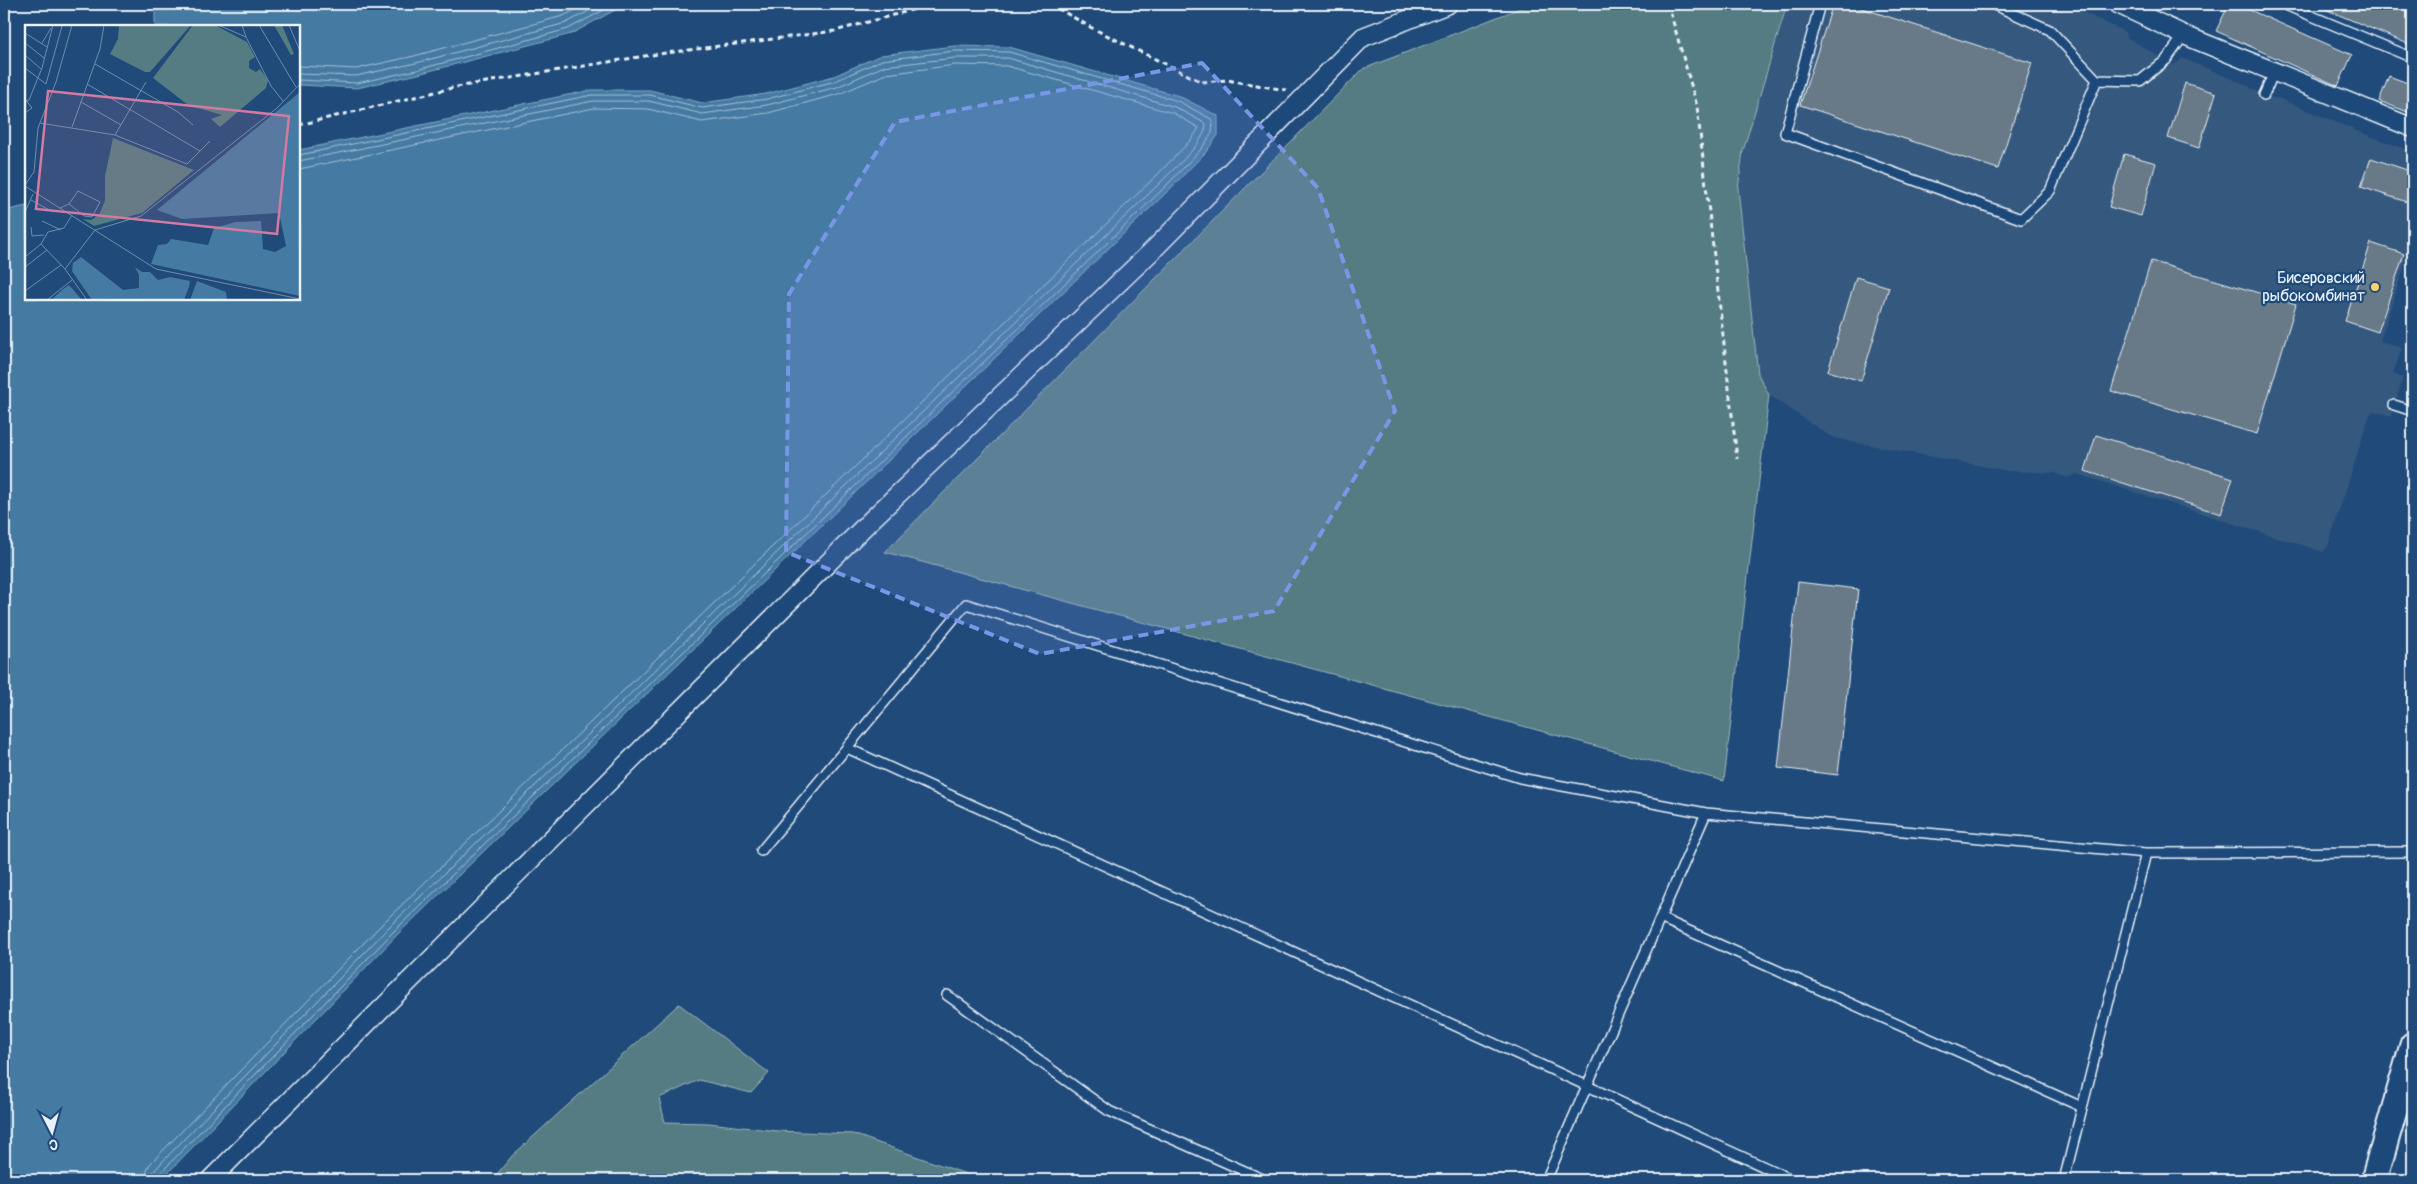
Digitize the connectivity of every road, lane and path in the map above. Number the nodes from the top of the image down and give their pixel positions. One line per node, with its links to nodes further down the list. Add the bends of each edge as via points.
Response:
1 (934, 4): 15 (path, via 835,31 651,54 456,87)
2 (1050, 4): 13 (path, via 1202,82 1227,80)
3 (1448, 4): 13 (street, via 1363,37)
4 (1668, 4): 21 (path, via 1697,106)
5 (1820, 4): 12 (lane, via 1785,133 2021,219 2050,191)
6 (1992, 4): 12 (lane, via 2050,30)
7 (2118, 4): 9 (street)
8 (2283, 4): 10 (lane)
9 (2184, 35): 11 (street); 12 (lane, via 2166,60 2140,81)
10 (2413, 58)
11 (2274, 72): 14 (lane); 16 (street)
12 (2097, 80)
13 (1306, 93): 32 (street, via 1154,249 868,523)
14 (2264, 95)
15 (300, 125)
16 (2413, 128)
17 (2408, 254): 18 (path)
18 (2413, 256)
19 (2394, 405): 20 (lane)
20 (2413, 411)
21 (1737, 459)
22 (847, 748): 23 (lane, via 966,604 1520,778); 24 (lane); 30 (lane)
23 (1706, 812): 26 (lane); 27 (lane)
24 (761, 851)
25 (2413, 852): 26 (lane)
26 (2146, 853): 31 (lane)
27 (1660, 918): 30 (lane); 31 (lane)
28 (947, 995): 33 (lane, via 1109,1111)
29 (2413, 1045): 37 (main road)
30 (1587, 1087): 34 (lane); 35 (lane)
31 (2082, 1107): 36 (lane)
32 (210, 1180)
33 (1265, 1180)
34 (1546, 1180)
35 (1793, 1180)
36 (2064, 1180)
37 (2374, 1180)

